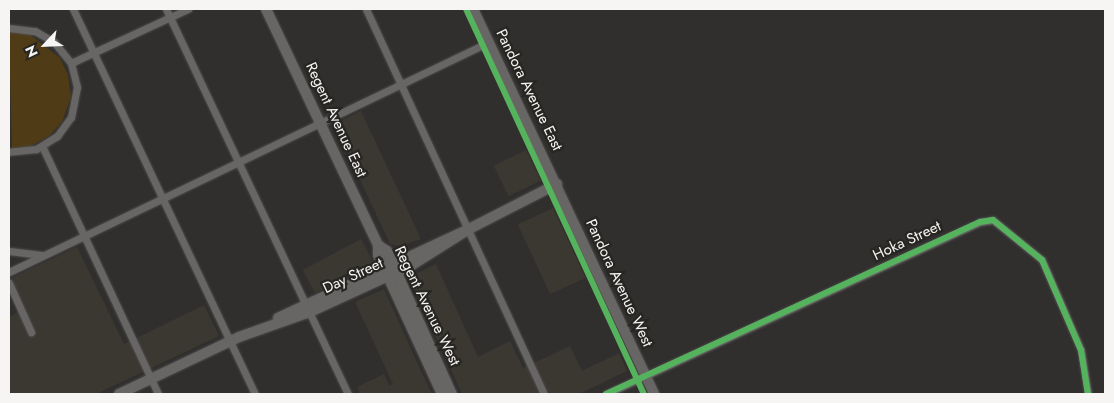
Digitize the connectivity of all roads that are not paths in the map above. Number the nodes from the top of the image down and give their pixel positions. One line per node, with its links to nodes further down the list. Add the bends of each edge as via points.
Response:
1 (73, 9): 10 (street)
2 (166, 9): 7 (street)
3 (188, 9): 7 (street)
4 (266, 9): 13 (street, Regent Avenue East)
5 (366, 9): 12 (street)
6 (473, 9): 9 (street, Pandora Avenue East)
7 (170, 17): 10 (street); 16 (street)
8 (9, 28): 11 (street, via 45,35)
9 (488, 42): 12 (street); 17 (street, Pandora Avenue East)
10 (94, 53): 11 (street); 18 (street)
11 (71, 63): 14 (street, via 77,87 74,111 61,132)
12 (402, 84): 13 (street); 19 (street)
13 (320, 122): 16 (street); 21 (street, Regent Avenue East)
14 (42, 146): 15 (street); 20 (street)
15 (9, 152)
16 (240, 161): 18 (street); 27 (street)
17 (557, 184): 19 (street, Day Street); 30 (street, Pandora Avenue West)
18 (163, 199): 20 (street); 29 (street)
19 (469, 229): 24 (street, Day Street); 38 (street)
20 (83, 237): 23 (street); 31 (street)
21 (378, 245): 24 (street, Regent Avenue West)
22 (9, 251): 23 (street)
23 (43, 255): 25 (street)
24 (390, 269): 27 (street, Day Street); 36 (street, Regent Avenue West); 37 (street, Regent Avenue West)
25 (9, 272)
26 (9, 283): 28 (street)
27 (308, 308): 29 (street, Day Street); 35 (street)
28 (31, 332)
29 (230, 341): 31 (street, Day Street); 34 (street)
30 (645, 375): 39 (street); 40 (street, Pandora Avenue West); 41 (street, Hoka Street, via 980,222 993,220 1042,260 1081,350)
31 (151, 379): 32 (street, Day Street); 33 (street)
32 (119, 394)
33 (158, 394)
34 (255, 394)
35 (348, 394)
36 (442, 394)
37 (452, 394)
38 (544, 394)
39 (606, 394)
40 (654, 394)
41 (1088, 394)

